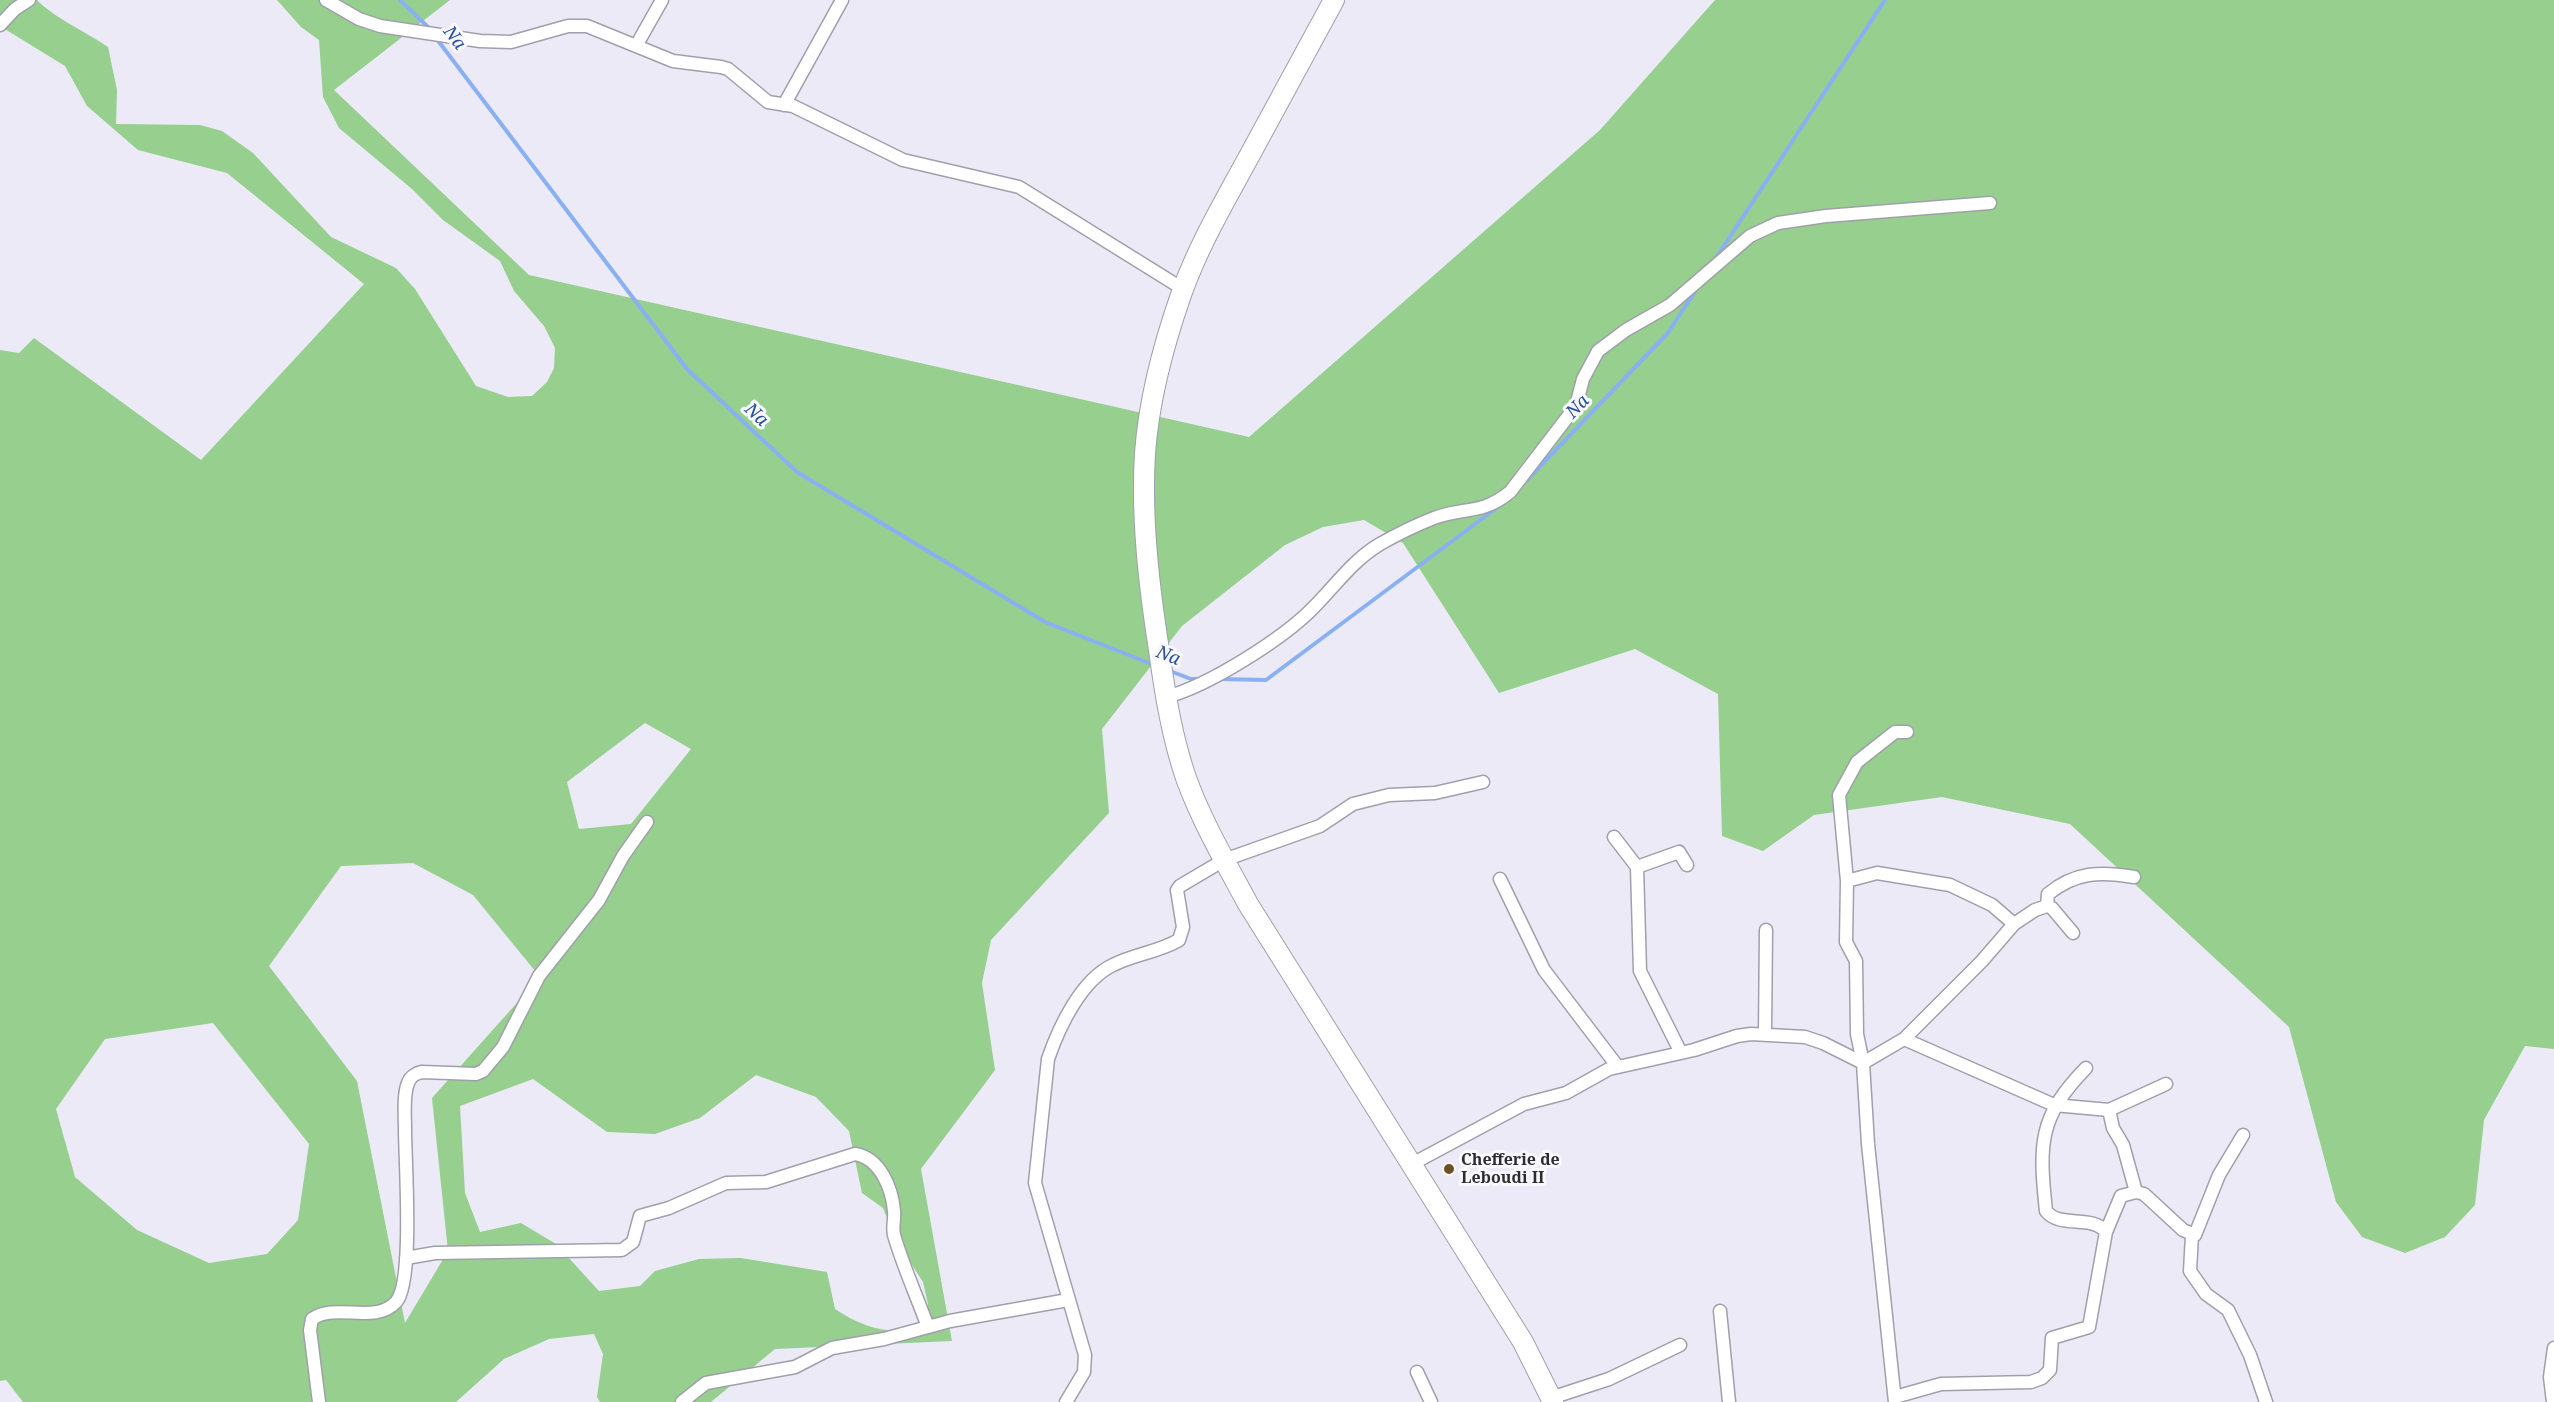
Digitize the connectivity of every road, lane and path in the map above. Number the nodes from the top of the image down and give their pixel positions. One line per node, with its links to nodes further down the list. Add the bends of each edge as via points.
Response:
1 (29, 0): 6 (street)
2 (326, 0): 7 (street, via 359,19 404,31 511,42 568,26 587,26)
3 (662, 0): 7 (street)
4 (842, 0): 8 (street)
5 (1334, 0): 10 (main road, via 1219,212)
6 (0, 25)
7 (636, 46): 8 (street, via 673,62 728,69 768,102)
8 (784, 105): 10 (street, via 903,160 1019,187)
9 (1990, 203): 11 (street, via 1826,216 1778,223 1750,236 1670,305 1598,351 1583,379 1576,406 1502,499 1480,509 1434,518 1380,544 1287,629 1218,675 1189,691)
10 (1183, 289): 11 (main road, via 1164,351 1145,454 1152,606)
11 (1166, 697): 16 (main road, via 1187,780)
12 (1907, 732): 21 (street, via 1895,732 1857,762 1839,795)
13 (1483, 782): 16 (street, via 1353,804 1320,826)
14 (647, 822): 40 (street, via 599,900 539,976 504,1047 483,1071 422,1072 408,1083)
15 (1614, 837): 18 (street)
16 (1224, 860): 36 (main road); 41 (street, via 1177,890 1183,927 1179,940 1102,972 1086,989 1054,1041 1041,1110 1035,1183)
17 (1687, 865): 18 (street, via 1679,852)
18 (1637, 867): 28 (street, via 1640,971)
19 (2134, 877): 22 (street, via 2104,872 2064,881 2048,894)
20 (1500, 879): 30 (street, via 1544,970)
21 (1847, 880): 23 (street, via 1877,873 1950,885 1992,904); 29 (street, via 1846,942 1856,961 1857,1034)
22 (2048, 906): 23 (street); 25 (street)
23 (2014, 924): 27 (street)
24 (1766, 930): 26 (street)
25 (2073, 933)
26 (1765, 1034): 28 (street, via 1737,1036); 29 (street, via 1814,1039)
27 (1904, 1039): 29 (street); 33 (street)
28 (1681, 1053): 30 (street)
29 (1863, 1063): 48 (street)
30 (1618, 1067): 36 (street, via 1566,1093 1524,1104)
31 (2086, 1068): 33 (street)
32 (2166, 1084): 34 (street)
33 (2054, 1105): 34 (street); 38 (street, via 2044,1132 2046,1211 2055,1220 2088,1223)
34 (2109, 1110): 37 (street)
35 (2243, 1135): 39 (street, via 2219,1175 2204,1217)
36 (1412, 1164): 47 (main road, via 1522,1342)
37 (2136, 1191): 38 (street, via 2121,1196); 39 (street)
38 (2106, 1232): 48 (street, via 2089,1327 2052,1338 2050,1370 2042,1378 2031,1382 1941,1384)
39 (2192, 1235): 54 (street, via 2190,1270 2206,1294 2228,1310 2250,1355)
40 (406, 1258): 43 (street, via 435,1253 622,1250 633,1242 640,1216 675,1206 726,1183 766,1182 855,1154 865,1156 883,1174 894,1207 894,1234); 49 (street, via 402,1291 389,1308 380,1312 324,1313 310,1323)
41 (1068, 1300): 43 (street); 51 (street, via 1085,1363 1084,1372)
42 (1720, 1311): 53 (street)
43 (928, 1327): 50 (street, via 884,1340 832,1348 795,1367 706,1383)
44 (1680, 1345): 47 (street)
45 (2554, 1350): 55 (street, via 2550,1377)
46 (1417, 1372): 52 (street)
47 (1552, 1400)
48 (1895, 1400)
49 (319, 1402)
50 (682, 1402)
51 (1066, 1402)
52 (1431, 1402)
53 (1729, 1402)
54 (2266, 1402)
55 (2553, 1402)

